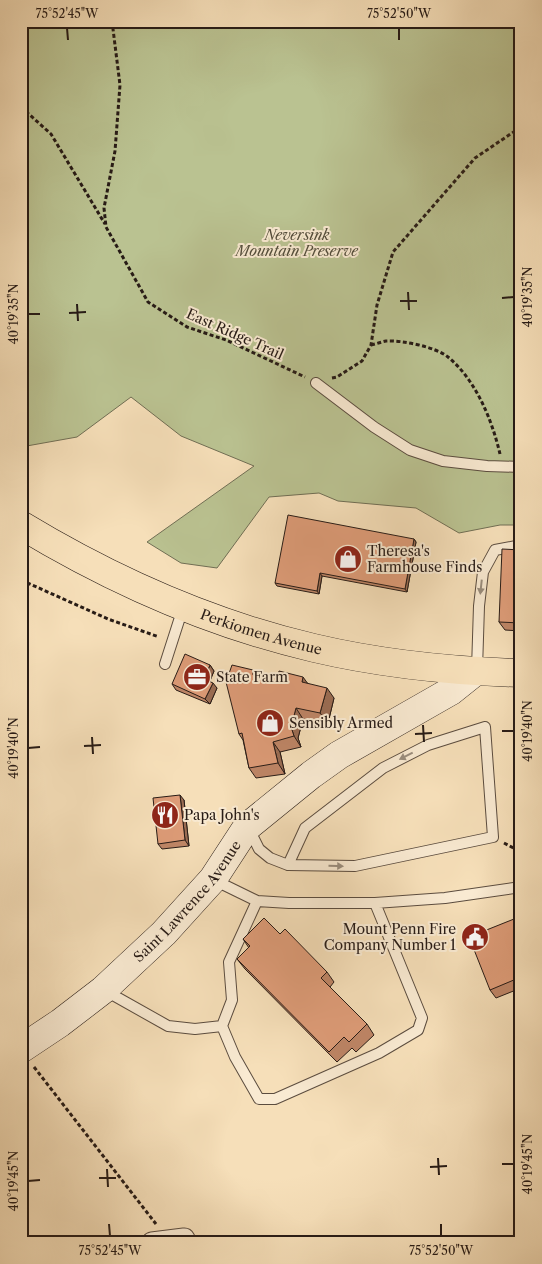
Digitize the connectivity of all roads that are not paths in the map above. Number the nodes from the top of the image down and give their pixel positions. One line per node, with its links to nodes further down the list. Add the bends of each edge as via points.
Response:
1 (316, 383): 2 (lane, via 410,450 443,461)
2 (521, 467)
3 (21, 525): 5 (main road, Perkiomen Avenue, via 89,564)
4 (521, 545): 7 (lane, one-way to 7, via 495,550 483,572)
5 (184, 606): 6 (lane); 7 (main road, Perkiomen Avenue, via 264,635 314,648 416,666)
6 (165, 664)
7 (476, 672): 8 (main road, Perkiomen Avenue); 9 (main road, Saint Lawrence Avenue, via 451,691 340,754)
8 (521, 673)
9 (248, 827): 10 (lane, via 259,849 270,858); 11 (main road, Saint Lawrence Avenue)
10 (288, 865): 10 (lane, one-way to 10, via 355,866 493,837 484,727 428,745 383,768 305,828)
11 (214, 879): 13 (lane); 15 (main road, Saint Lawrence Avenue, via 164,933)
12 (521, 887): 14 (lane, via 445,898)
13 (257, 900): 14 (lane); 16 (lane, via 228,962 232,1000)
14 (375, 903): 16 (lane, via 422,1018 418,1030 379,1054 275,1099 267,1099 259,1098 235,1057)
15 (103, 990): 16 (lane, via 168,1026 195,1029); 17 (main road, Saint Lawrence Avenue, via 60,1023)
16 (222, 1026)
17 (27, 1058)

